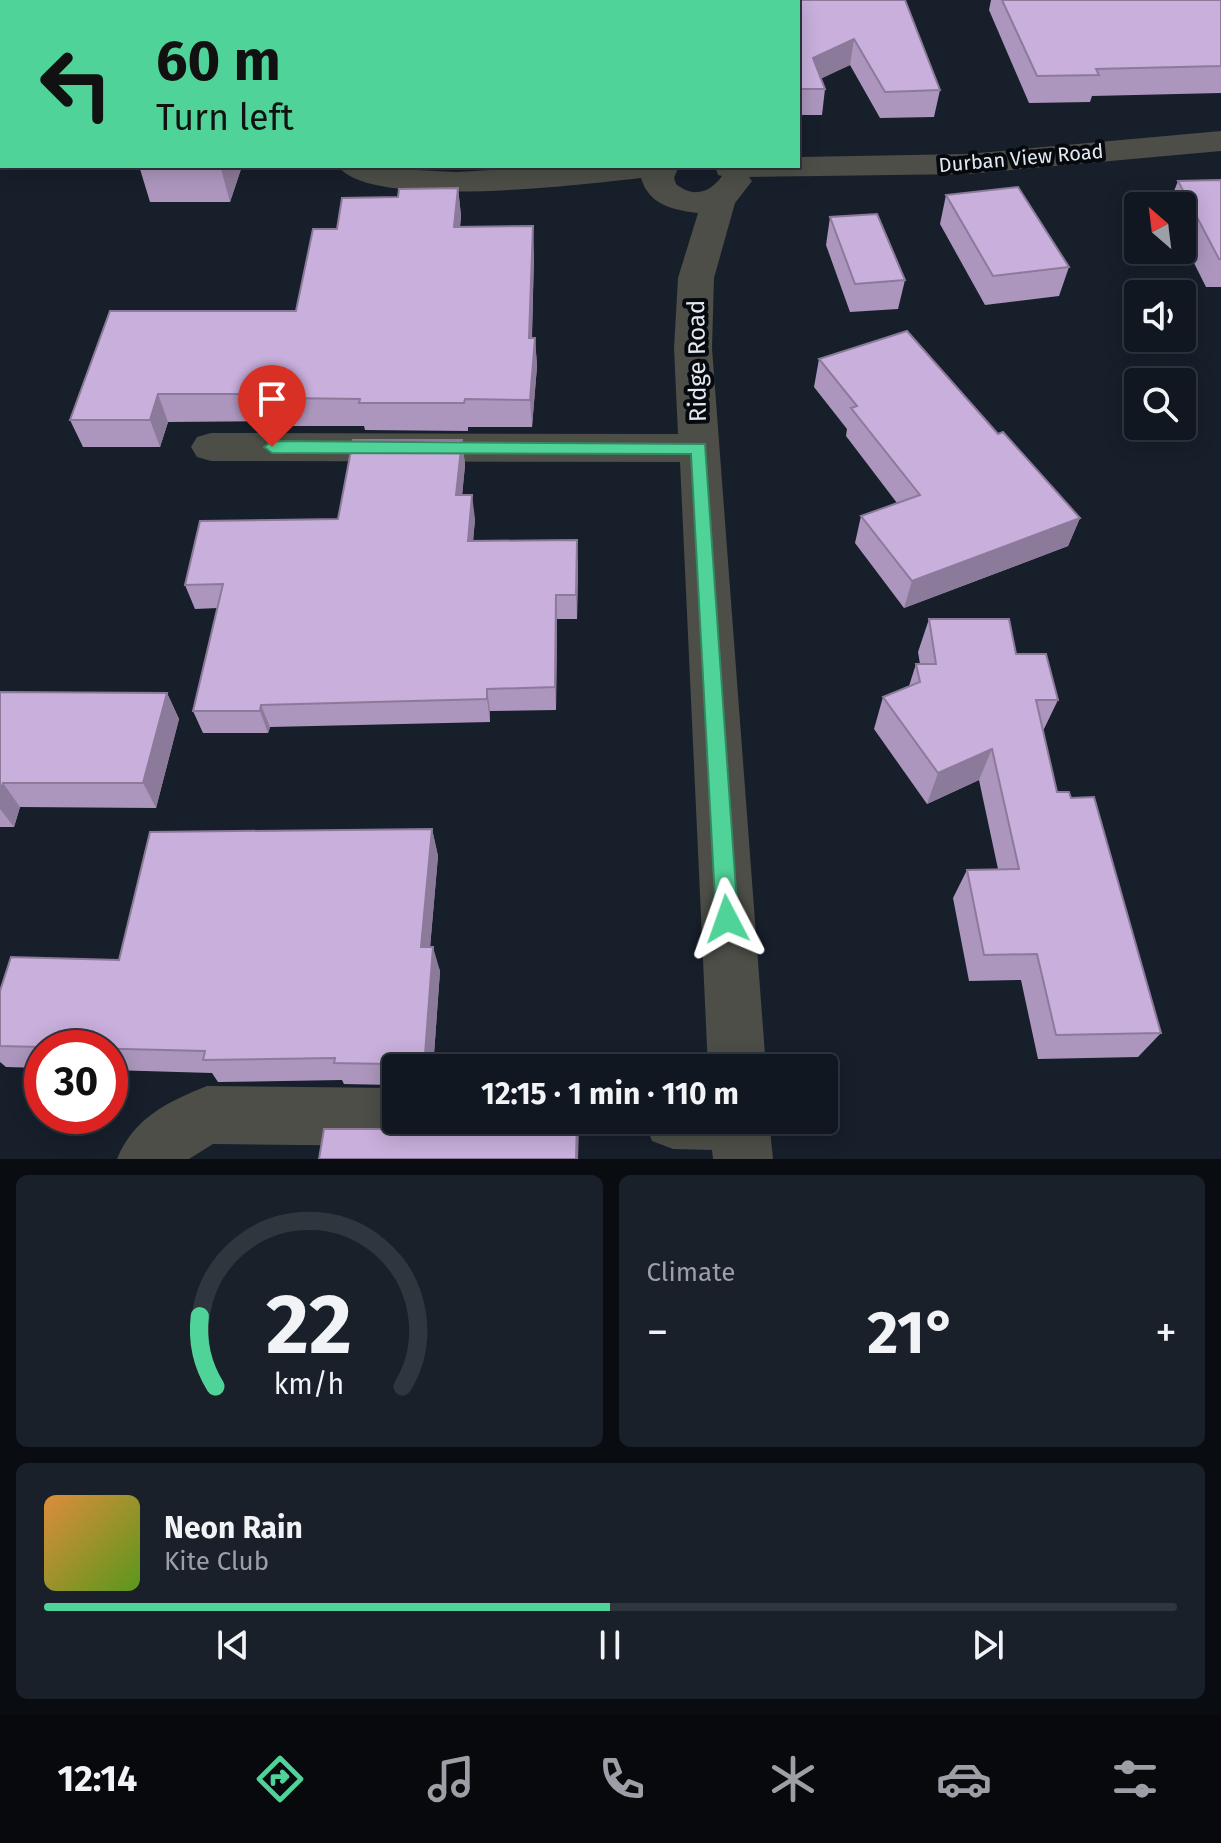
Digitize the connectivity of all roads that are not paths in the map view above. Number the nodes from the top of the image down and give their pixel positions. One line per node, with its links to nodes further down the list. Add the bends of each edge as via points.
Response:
1 (1221, 141): 4 (street, Durban View Road, via 967,164 821,168)
2 (357, 168): 3 (street, Durban View Road, via 389,179 422,182 561,176)
3 (664, 180): 4 (street, Durban View Road, via 696,203); 5 (street, Ridge Road)
4 (727, 181): 5 (street, Ridge Road)
5 (696, 278): 7 (street, Ridge Road, via 693,348)
6 (211, 447): 7 (street)
7 (699, 448): 8 (street, Ridge Road)
8 (736, 1054)
9 (382, 1117): 11 (street, via 207,1115 160,1143)
10 (741, 1134): 12 (street)
11 (147, 1159)
12 (743, 1159)

